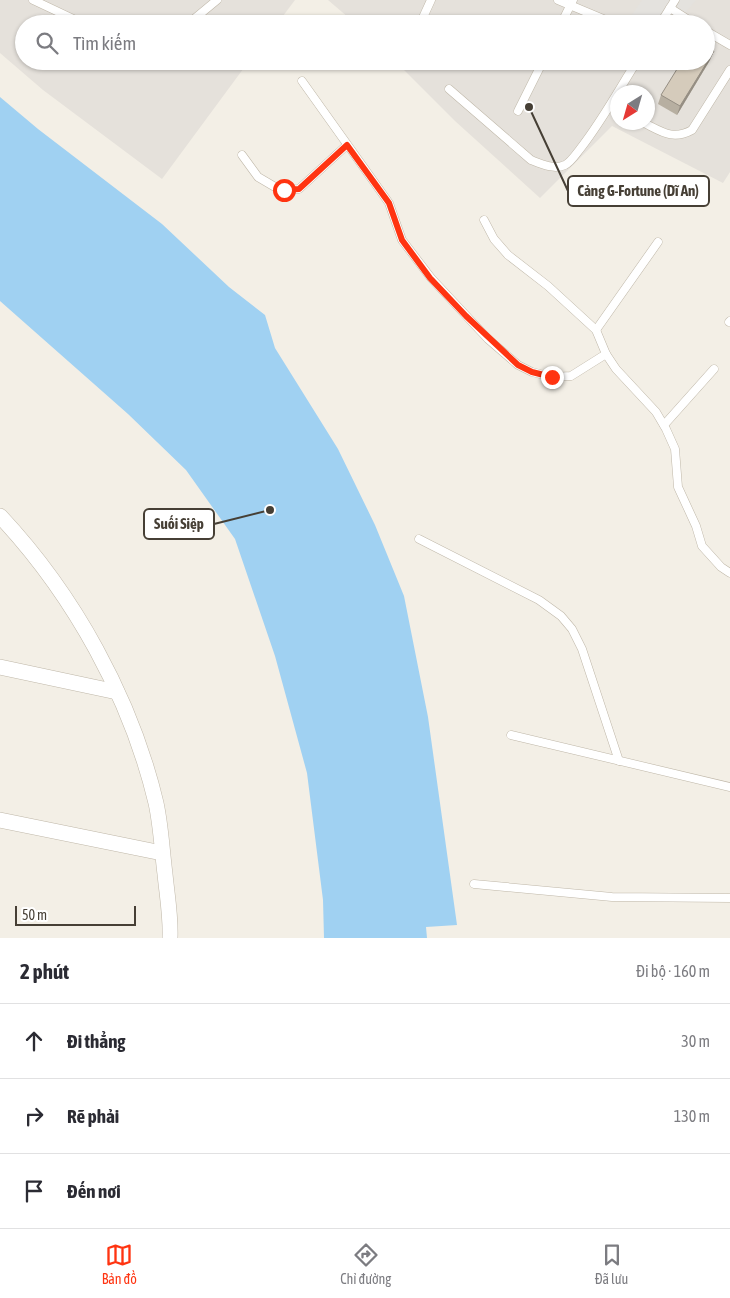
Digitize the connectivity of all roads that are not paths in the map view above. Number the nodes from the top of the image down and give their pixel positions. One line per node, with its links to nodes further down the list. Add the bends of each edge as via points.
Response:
1 (32, 0): 8 (lane)
2 (217, 0): 9 (lane)
3 (431, 0): 10 (lane)
4 (558, 0): 6 (lane)
5 (675, 0): 7 (lane)
6 (572, 3): 11 (lane); 12 (lane)
7 (670, 8): 13 (lane); 14 (lane)
8 (64, 15)
9 (199, 15)
10 (424, 15)
11 (566, 15)
12 (597, 15)
13 (666, 15)
14 (681, 15)
15 (715, 37): 16 (lane)
16 (730, 46)
17 (538, 70): 23 (lane)
18 (631, 70): 22 (lane)
19 (730, 70): 24 (lane, via 692,130 674,136)
20 (302, 81): 25 (lane)
21 (449, 89): 22 (lane, via 531,160 545,166 564,165 574,157)
22 (608, 108)
23 (518, 111)
24 (655, 128)
25 (347, 145): 26 (lane, via 299,189 284,190 258,177); 30 (lane, via 389,203 402,240 430,278 518,365 552,377 571,376)
26 (242, 155)
27 (484, 220): 29 (lane, via 508,255)
28 (658, 242): 29 (lane)
29 (596, 330): 30 (lane)
30 (606, 354): 32 (lane)
31 (714, 369): 32 (lane)
32 (664, 425): 35 (lane, via 675,449 678,487 702,546)
33 (0, 516): 37 (street, via 53,581 98,652)
34 (419, 539): 39 (lane, via 539,600 561,616 582,649)
35 (730, 573)
36 (0, 666): 37 (street)
37 (117, 692): 42 (street, via 127,712 152,790)
38 (511, 735): 39 (lane)
39 (619, 761): 40 (lane)
40 (730, 787)
41 (0, 820): 42 (street)
42 (162, 853): 45 (street)
43 (474, 884): 44 (lane, via 612,897)
44 (730, 898)
45 (170, 938)

